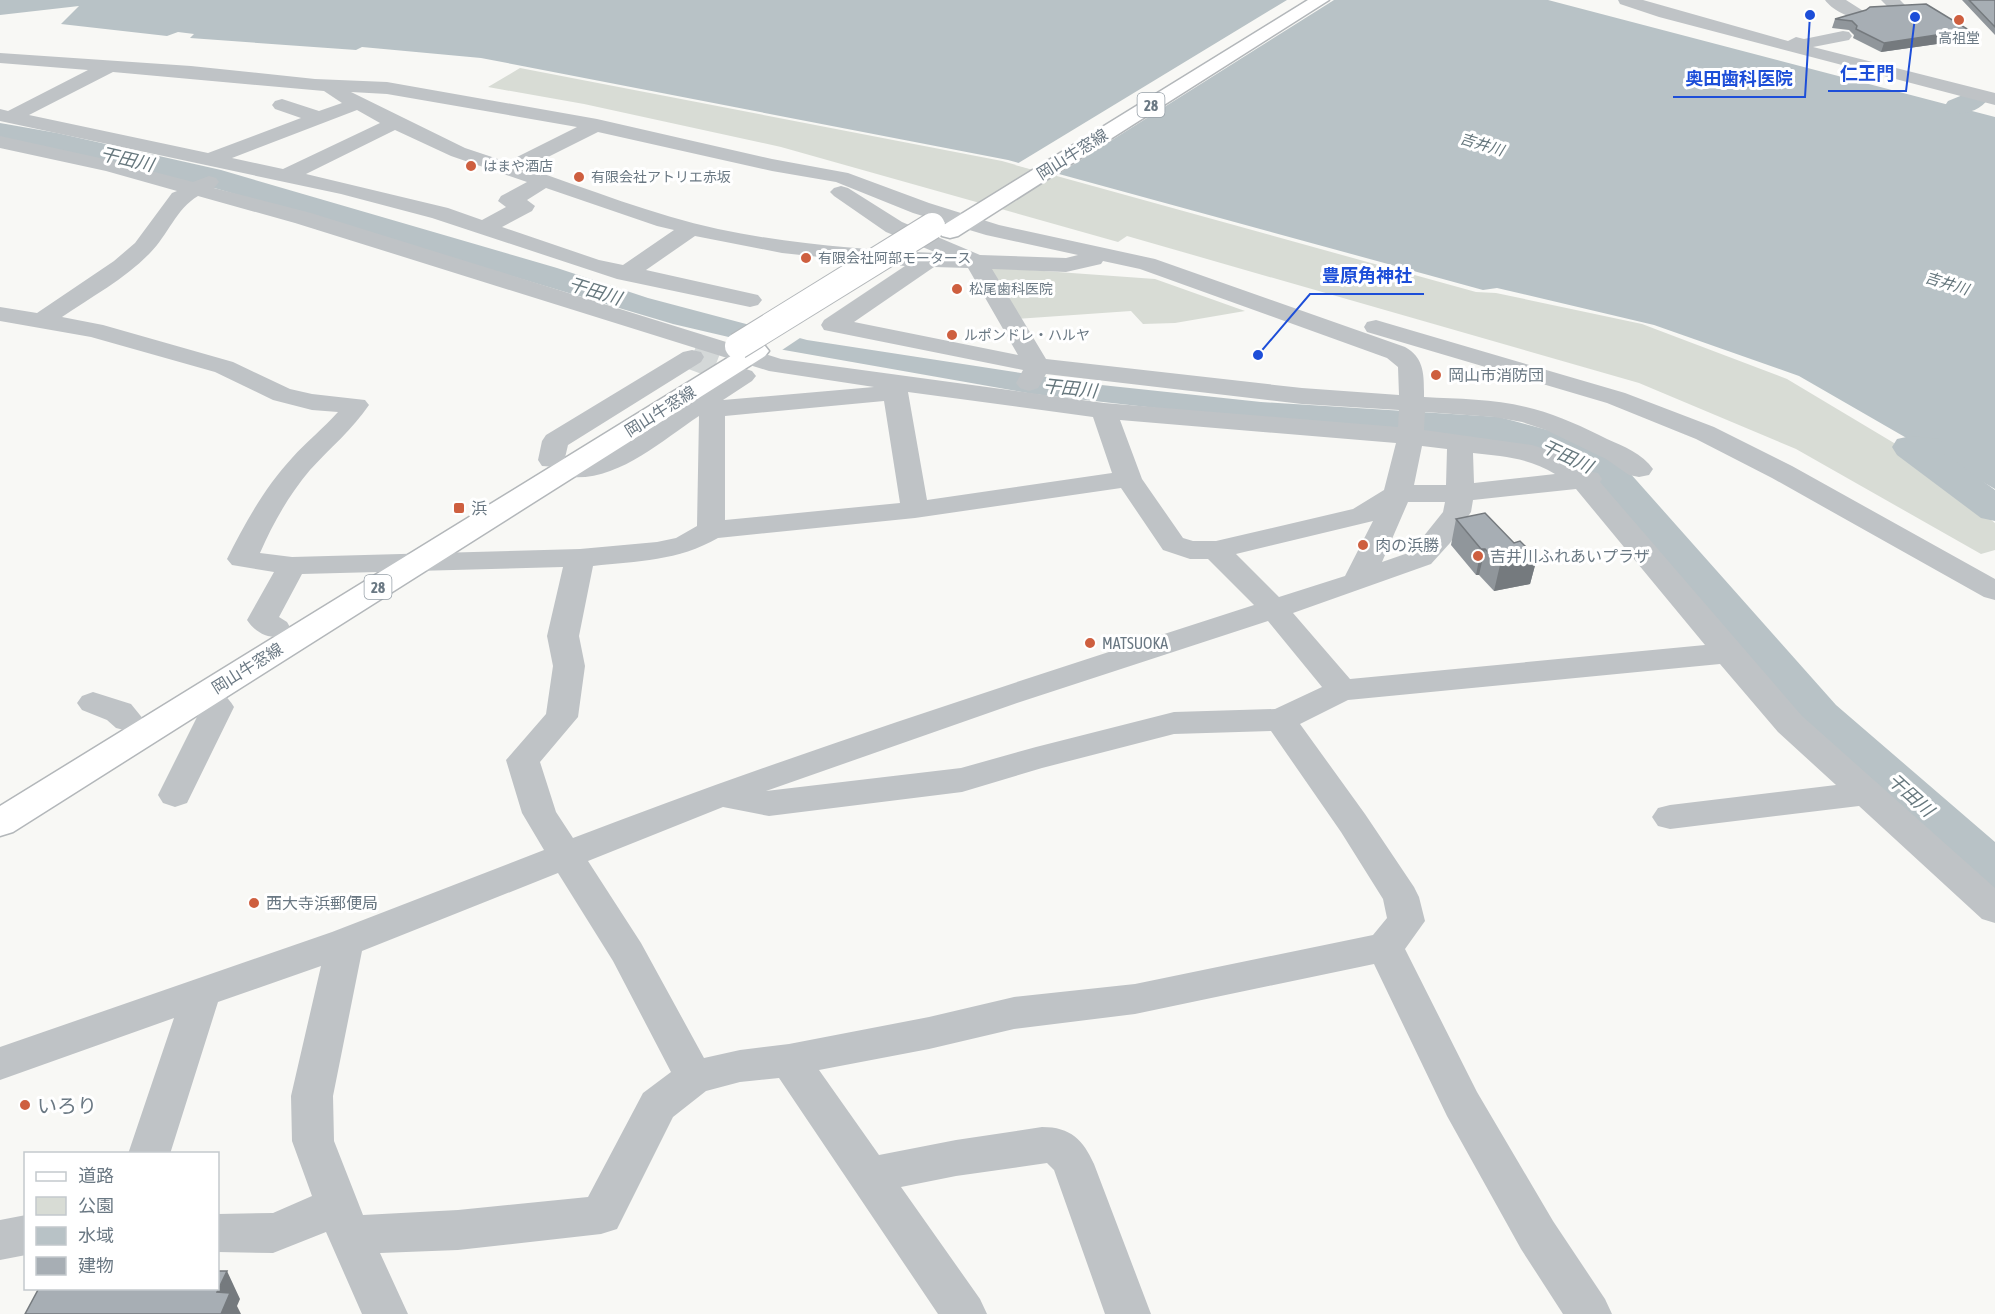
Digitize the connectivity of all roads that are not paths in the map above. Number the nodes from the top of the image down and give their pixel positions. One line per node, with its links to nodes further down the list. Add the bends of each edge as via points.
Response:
1 (1301, 0): 29 (main road, 岡山牛窓線 / 28)
2 (1320, 0): 29 (main road, 岡山牛窓線 / 28)
3 (1660, 0): 5 (street)
4 (1833, 0): 8 (street, via 1858,13)
5 (1634, 2): 8 (street)
6 (1695, 3): 8 (street)
7 (1843, 36): 8 (street, via 1804,44)
8 (1771, 38): 14 (street)
9 (0, 58): 10 (street)
10 (110, 66): 11 (street); 17 (street)
11 (266, 79): 12 (street); 13 (street)
12 (368, 79)
13 (315, 85): 15 (street); 20 (street, via 424,93)
14 (1995, 99)
15 (359, 103): 18 (street); 19 (street)
16 (282, 105): 18 (street)
17 (5, 116): 22 (street)
18 (320, 118): 22 (street)
19 (395, 123): 25 (street, via 458,152); 26 (street)
20 (597, 125): 23 (street); 25 (street)
21 (0, 142): 28 (street)
22 (212, 159): 24 (street)
23 (772, 165): 29 (street, via 841,177); 34 (street, via 824,183 894,227)
24 (240, 167): 26 (street); 28 (street)
25 (508, 169): 27 (street)
26 (287, 175): 30 (street, via 440,213)
27 (544, 181): 30 (street, via 509,201 524,206); 31 (street)
28 (199, 188): 39 (street, via 180,198 143,248 122,266); 41 (street)
29 (957, 218): 32 (street); 41 (main road, 岡山牛窓線 / 28)
30 (483, 228): 36 (street)
31 (692, 228): 33 (street, via 782,246); 36 (street)
32 (1101, 253): 34 (street, via 1092,260 1066,265); 35 (street)
33 (927, 261): 34 (street); 42 (street, via 833,325)
34 (976, 262): 42 (street)
35 (1147, 264): 48 (street, via 1399,353 1411,366); 63 (street, via 1215,279 1616,398 1705,433 1782,472)
36 (625, 274): 37 (street)
37 (750, 300)
38 (0, 314): 39 (street)
39 (41, 321): 61 (street, via 94,330 224,367 282,396 356,405 282,489 242,559)
40 (692, 357): 50 (street, via 555,441)
41 (743, 357): 43 (street, via 823,374); 46 (street); 50 (main road, 岡山牛窓線 / 28)
42 (1038, 368): 45 (street); 48 (street, via 1302,396)
43 (935, 389): 44 (street); 45 (street)
44 (896, 393): 46 (street); 55 (street)
45 (1021, 398): 47 (street)
46 (704, 409): 50 (street, via 608,464 591,468); 56 (street)
47 (1104, 411): 48 (street); 51 (street)
48 (1411, 421): 49 (street); 52 (street, via 1494,409 1527,415 1587,438 1639,469); 54 (street)
49 (1460, 443): 52 (street, via 1522,451 1553,461); 53 (street)
50 (560, 464): 59 (main road, 岡山牛窓線 / 28); 60 (main road, 岡山牛窓線 / 28)
51 (1128, 479): 55 (street); 57 (street, via 1173,544 1190,550)
52 (1587, 479): 53 (street); 66 (street)
53 (1460, 493): 54 (street); 62 (street, via 1457,512 1421,558)
54 (1398, 494): 57 (street, via 1363,515); 62 (street)
55 (915, 510): 56 (street)
56 (711, 530): 58 (street, via 686,544 657,551)
57 (1216, 550): 64 (street)
58 (580, 558): 59 (street); 78 (street, via 563,636 569,666 562,717 523,760 539,813)
59 (420, 561): 60 (street); 68 (main road, 岡山牛窓線 / 28)
60 (385, 562): 61 (street); 65 (main road, 岡山牛窓線 / 28)
61 (292, 566): 65 (street, via 262,620)
62 (1357, 582): 64 (street)
63 (1995, 591)
64 (1274, 609): 67 (street); 73 (street)
65 (276, 629): 70 (main road, 岡山牛窓線 / 28)
66 (1728, 653): 67 (street); 72 (street, via 1790,724)
67 (1342, 690): 71 (street)
68 (204, 695): 74 (street, via 218,707); 77 (main road, 岡山牛窓線 / 28)
69 (93, 702): 70 (street)
70 (128, 720): 75 (main road, 岡山牛窓線 / 28)
71 (1280, 720): 73 (street, via 1174,723 962,780 769,804); 81 (street, via 1401,897 1406,921)
72 (1865, 793): 76 (street); 79 (street)
73 (722, 794): 78 (street)
74 (175, 795)
75 (0, 799)
76 (1670, 817)
77 (0, 823)
78 (565, 857): 80 (street); 85 (street, via 628,953)
79 (1995, 909)
80 (345, 942): 82 (street); 88 (street, via 312,1096 313,1141)
81 (1385, 947): 83 (street, via 1135,999 1014,1013); 95 (street, via 1462,1104 1537,1235)
82 (202, 992): 84 (street); 86 (street)
83 (789, 1060): 85 (street); 87 (street)
84 (0, 1064)
85 (694, 1077): 88 (street, via 657,1105 601,1215 458,1230)
86 (150, 1152)
87 (867, 1176): 93 (street); 94 (street, via 1053,1144 1073,1164)
88 (343, 1220): 89 (street, via 308,1220 273,1233); 92 (street)
89 (219, 1233)
90 (24, 1235): 91 (street)
91 (0, 1240)
92 (385, 1314)
93 (964, 1314)
94 (1128, 1314)
95 (1589, 1314)

